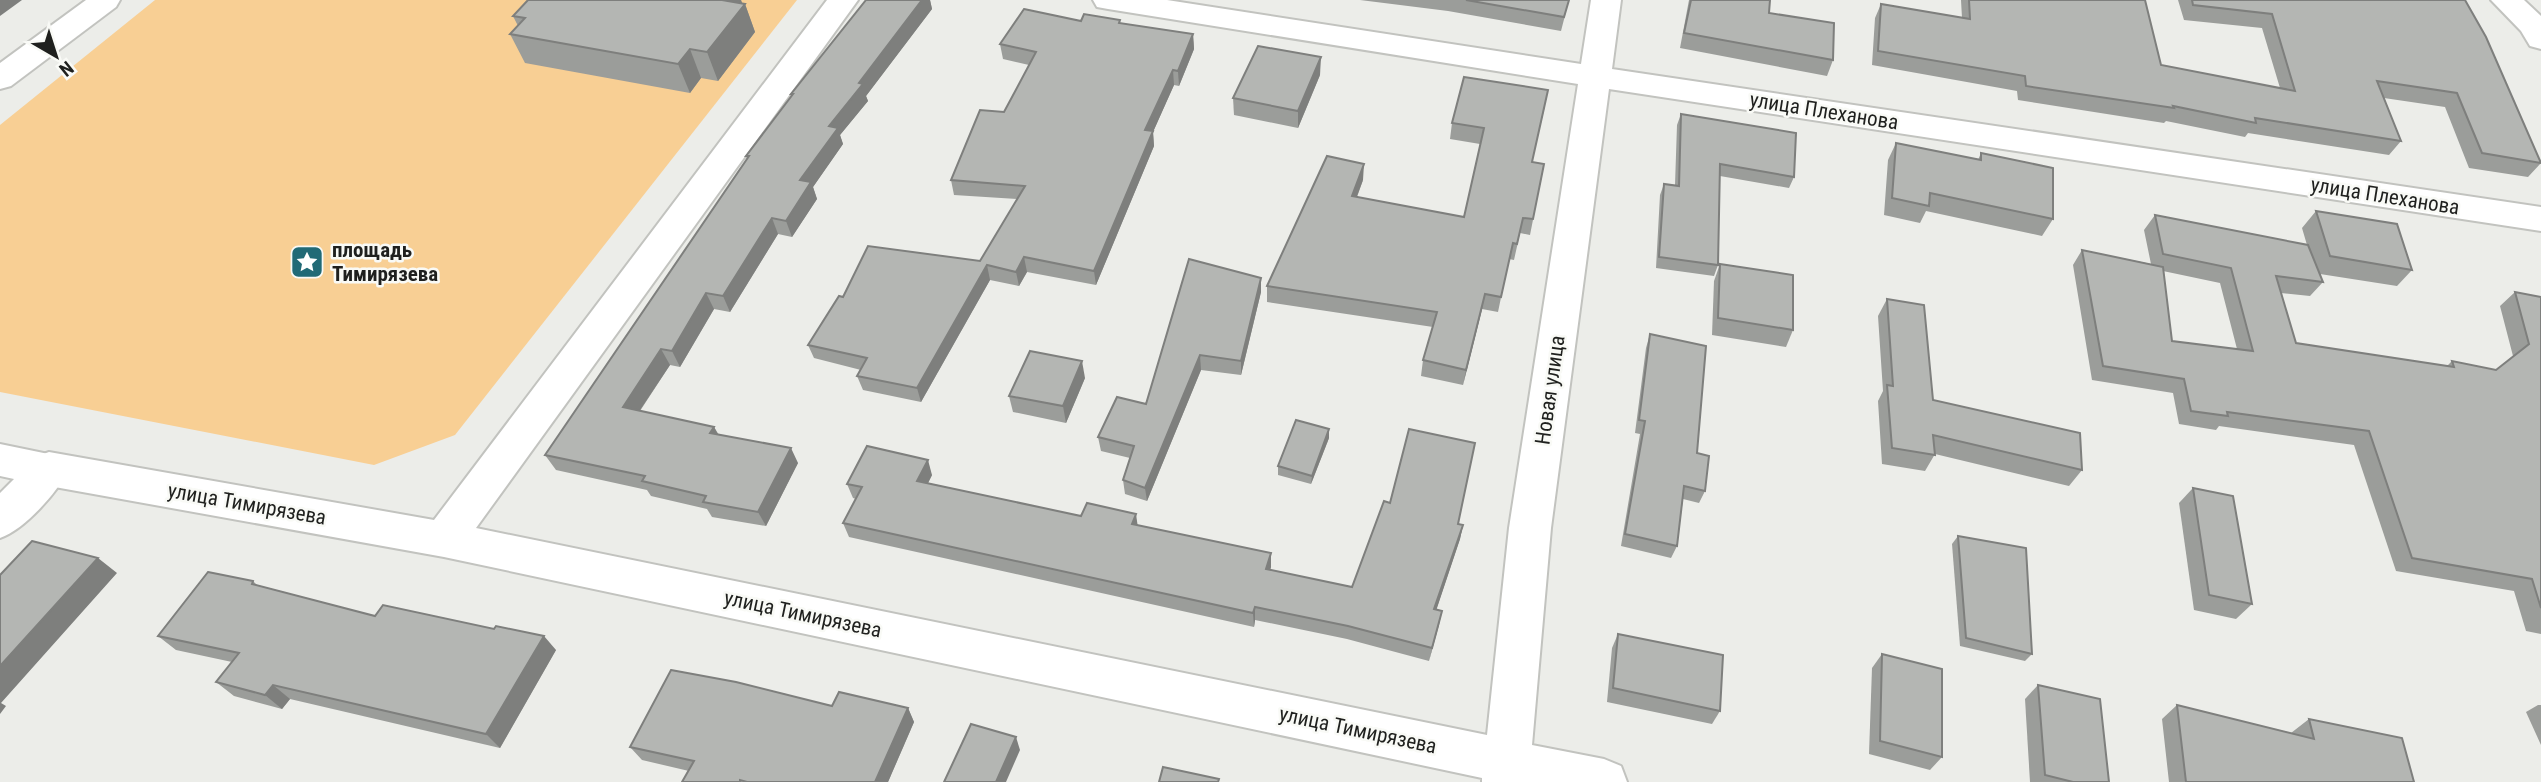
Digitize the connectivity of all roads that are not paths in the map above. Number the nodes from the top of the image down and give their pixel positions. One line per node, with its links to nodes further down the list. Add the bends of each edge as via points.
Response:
1 (105, 0): 8 (street)
2 (843, 0): 13 (street)
3 (1108, 0): 7 (street, улица Плеханова)
4 (1606, 0): 7 (street, Новая улица)
5 (2506, 0): 6 (street)
6 (2541, 39)
7 (1596, 77): 9 (street, улица Плеханова); 14 (street, Новая улица, via 1530,528)
8 (0, 79)
9 (2541, 219)
10 (0, 460): 11 (street, улица Тимирязева)
11 (49, 469): 12 (street); 13 (street, улица Тимирязева)
12 (0, 521)
13 (444, 539): 14 (street, улица Тимирязева)
14 (1506, 771): 15 (street, улица Тимирязева)
15 (1604, 782)

